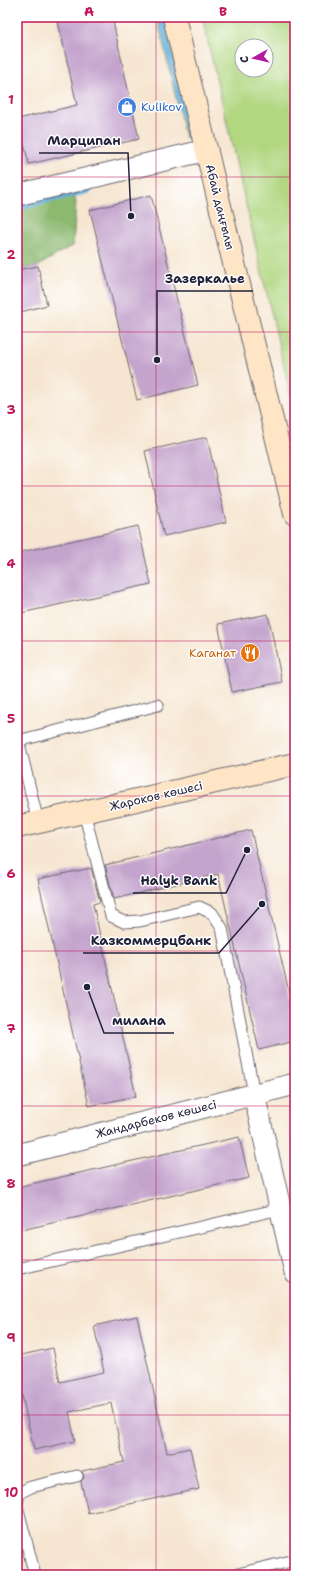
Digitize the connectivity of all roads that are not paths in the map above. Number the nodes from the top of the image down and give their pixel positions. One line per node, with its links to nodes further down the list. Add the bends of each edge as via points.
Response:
1 (174, 17): 2 (main road, Абай даңғылы)
2 (207, 150): 3 (street); 4 (main road, Абай даңғылы)
3 (17, 195)
4 (295, 514)
5 (158, 705): 6 (lane)
6 (18, 738): 9 (lane)
7 (295, 764): 8 (main road, Жароков көшесі)
8 (84, 812): 9 (main road, Жароков көшесі); 12 (lane, via 111,916 124,922 140,921 199,907 212,913 222,928)
9 (38, 822): 10 (main road, Жароков көшесі)
10 (17, 827)
11 (295, 1084): 12 (street, Жандарбеков көшесі)
12 (254, 1094): 13 (street, Жандарбеков көшесі); 14 (street)
13 (17, 1155)
14 (280, 1209): 15 (lane); 16 (street)
15 (17, 1269)
16 (295, 1272)
17 (77, 1476): 19 (lane, via 31,1487 19,1493 17,1506)
18 (295, 1560): 20 (lane)
19 (36, 1575)
20 (234, 1575)

